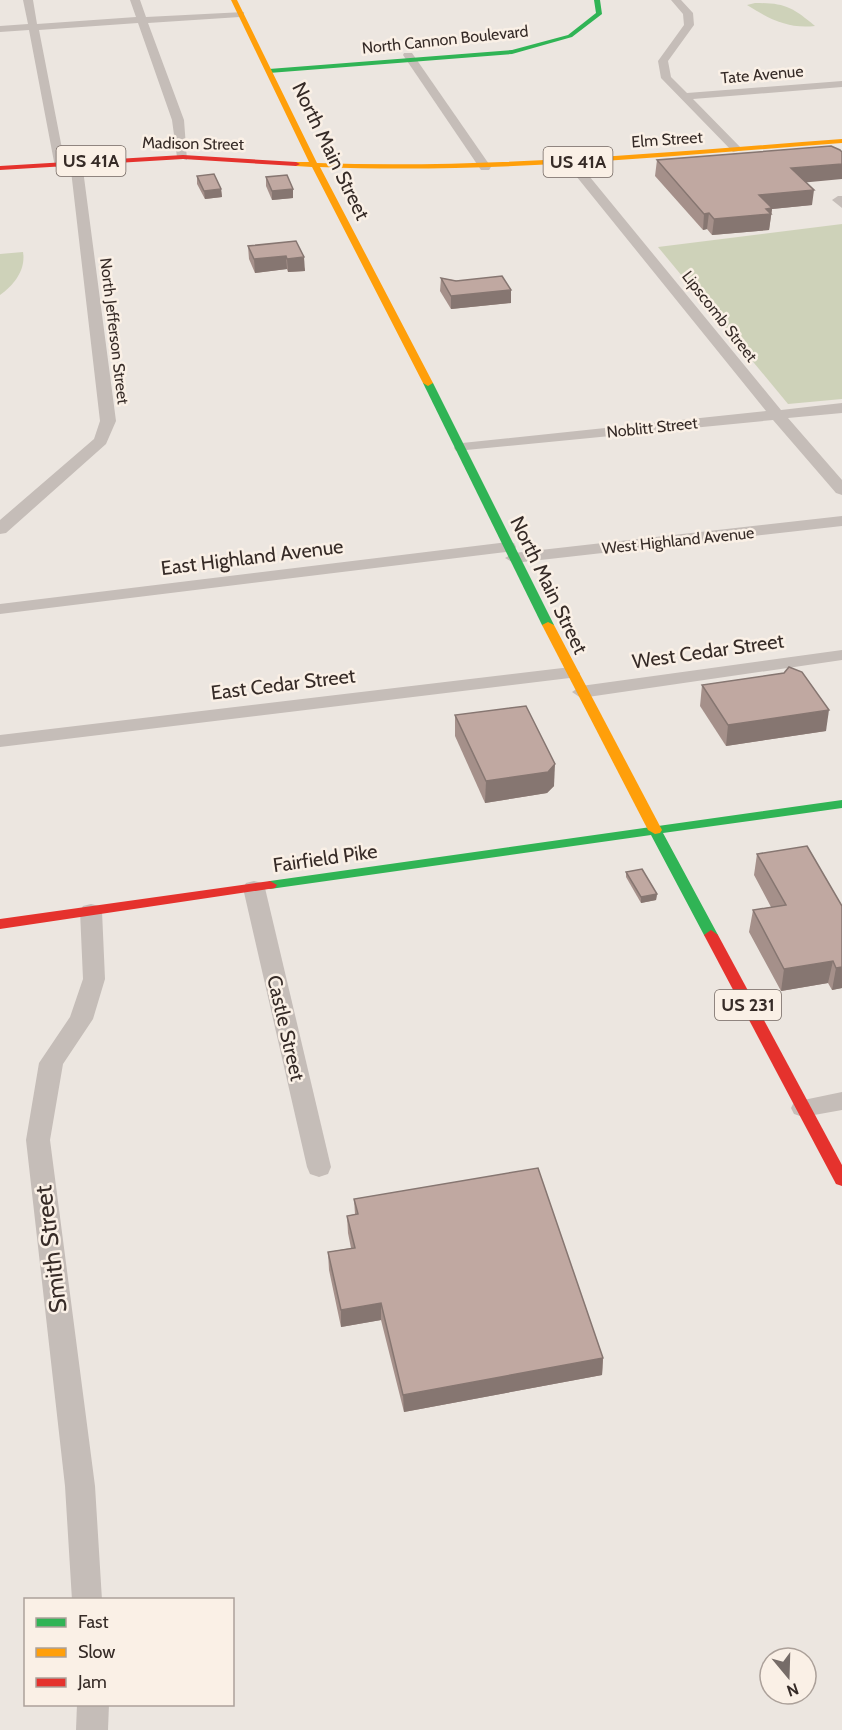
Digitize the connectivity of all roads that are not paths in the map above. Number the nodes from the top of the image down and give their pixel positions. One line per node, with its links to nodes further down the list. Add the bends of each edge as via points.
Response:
1 (28, 0): 8 (street)
2 (135, 0): 7 (street)
3 (234, 0): 6 (main road, North Main Street)
4 (676, 0): 13 (street, via 688,13 689,25 663,60 666,78)
5 (590, 1): 10 (main road, North Cannon Boulevard, via 600,10 595,19 570,36 544,45 489,55)
6 (240, 14): 7 (street); 11 (main road, North Main Street)
7 (140, 20): 8 (street); 16 (street, via 178,120)
8 (33, 27): 9 (street); 19 (street)
9 (0, 29)
10 (410, 58): 11 (main road, North Cannon Boulevard); 21 (street)
11 (268, 68): 20 (main road, North Main Street)
12 (842, 84): 13 (street, Tate Avenue)
13 (685, 96): 15 (street)
14 (842, 141): 15 (main road, Elm Street / US 41A)
15 (737, 150): 18 (main road, Elm Street / US 41A)
16 (183, 157): 17 (main road, Madison Street / US 41A); 20 (main road, Madison Street / US 41A)
17 (76, 162): 19 (main road, Madison Street / US 41A); 28 (street, North Jefferson Street, via 108,421 101,441)
18 (572, 163): 21 (main road, Elm Street / US 41A); 24 (street, Lipscomb Street)
19 (59, 164): 22 (main road, Madison Street / US 41A)
20 (314, 164): 21 (main road, Elm Street / US 41A, via 360,168); 25 (main road, North Main Street)
21 (485, 167)
22 (0, 168)
23 (842, 408): 24 (street, Noblitt Street)
24 (774, 414): 25 (street, Noblitt Street); 26 (street, Lipscomb Street)
25 (462, 448): 29 (main road, North Main Street)
26 (842, 490)
27 (842, 521): 29 (street, West Highland Avenue)
28 (0, 529)
29 (511, 553): 30 (street, East Highland Avenue); 32 (main road, North Main Street)
30 (0, 609)
31 (842, 655): 33 (street, West Cedar Street)
32 (571, 672): 33 (main road, North Main Street); 34 (street, East Cedar Street)
33 (580, 692): 36 (main road, North Main Street)
34 (0, 741)
35 (842, 804): 36 (main road, Fairfield Pike)
36 (655, 830): 37 (main road, Fairfield Pike); 41 (main road, North Main Street / US 231)
37 (254, 888): 38 (main road, Fairfield Pike); 42 (street, Castle Street)
38 (91, 911): 39 (main road, Fairfield Pike); 44 (street, Smith Street, via 94,979 81,1019 51,1063 38,1140 80,1486)
39 (0, 924)
40 (842, 1101): 41 (street)
41 (803, 1108): 43 (main road, North Main Street / US 231)
42 (319, 1167)
43 (842, 1180)
44 (87, 1598)
45 (93, 1706): 46 (street)
46 (92, 1730)

